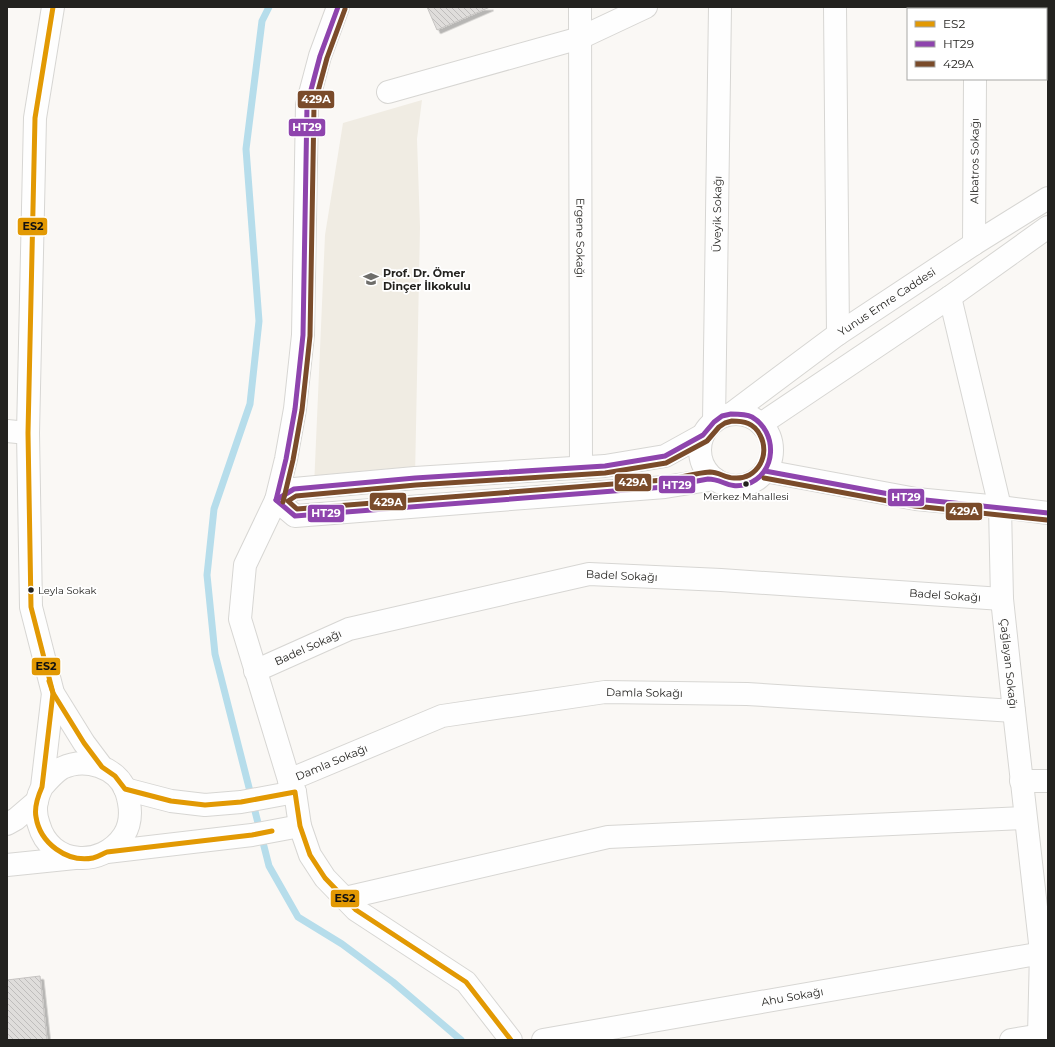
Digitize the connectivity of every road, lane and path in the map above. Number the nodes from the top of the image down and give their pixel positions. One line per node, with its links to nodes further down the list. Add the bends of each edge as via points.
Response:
1 (53, 7): 17 (street, via 35,118)
2 (338, 7): 21 (street, via 320,56 307,105 303,335 286,459)
3 (580, 7): 7 (street, Ergene Sokağı)
4 (646, 7): 7 (street)
5 (720, 7): 15 (street, Üveyik Sokağı)
6 (835, 7): 14 (street)
7 (580, 38): 9 (street); 18 (street, Ergene Sokağı)
8 (975, 80): 12 (street, Albatros Sokağı)
9 (388, 92)
10 (1048, 198): 12 (street, Yunus Emre Caddesi)
11 (1048, 227): 13 (street)
12 (974, 244): 14 (street, Yunus Emre Caddesi)
13 (950, 297): 16 (street); 22 (street, Çağlayan Sokağı)
14 (838, 334): 15 (street, Yunus Emre Caddesi)
15 (716, 423): 16 (street, via 742,414); 18 (street, Yunus Emre Caddesi, via 665,456); 20 (street, via 700,447 701,459 706,470)
16 (761, 424): 19 (street, via 771,442 772,452)
17 (17, 432): 26 (street, via 32,607)
18 (582, 468): 21 (street, Yunus Emre Caddesi, via 314,487 294,490)
19 (765, 471): 20 (street, via 755,480 743,485 733,486); 22 (street, via 916,499)
20 (715, 479): 21 (street, via 665,488 295,516)
21 (276, 500): 25 (street, via 245,565 240,619)
22 (1000, 507): 23 (street); 24 (street, Çağlayan Sokağı)
23 (1048, 513)
24 (1002, 599): 25 (street, Badel Sokağı, via 589,574 349,629); 27 (street, Çağlayan Sokağı)
25 (255, 671): 32 (street)
26 (52, 693): 28 (street); 33 (street)
27 (1014, 711): 29 (street, Çağlayan Sokağı); 32 (street, Damla Sokağı, via 747,694 605,692 442,716)
28 (102, 767): 31 (street, via 115,776); 33 (street, via 75,764 62,768 51,776)
29 (1021, 780): 30 (street); 34 (street, Çağlayan Sokağı)
30 (1048, 781)
31 (125, 789): 32 (street, Damla Sokağı, via 205,805 241,802); 37 (street, via 130,803 126,831 118,843)
32 (288, 789): 36 (street)
33 (39, 794): 35 (street, via 16,819); 38 (street, via 36,817 41,832 50,845 62,854)
34 (1025, 818): 40 (street, via 608,837); 41 (street, Çağlayan Sokağı)
35 (7, 824)
36 (294, 827): 37 (street, via 252,835); 40 (street, via 325,878)
37 (107, 852): 38 (street, via 92,858)
38 (77, 858): 39 (street)
39 (7, 865)
40 (345, 898): 43 (street, via 356,910 466,982)
41 (1044, 952): 42 (street, Çağlayan Sokağı); 44 (street, Ahu Sokağı)
42 (1044, 1034): 45 (street)
43 (511, 1040)
44 (543, 1040)
45 (1011, 1040)

